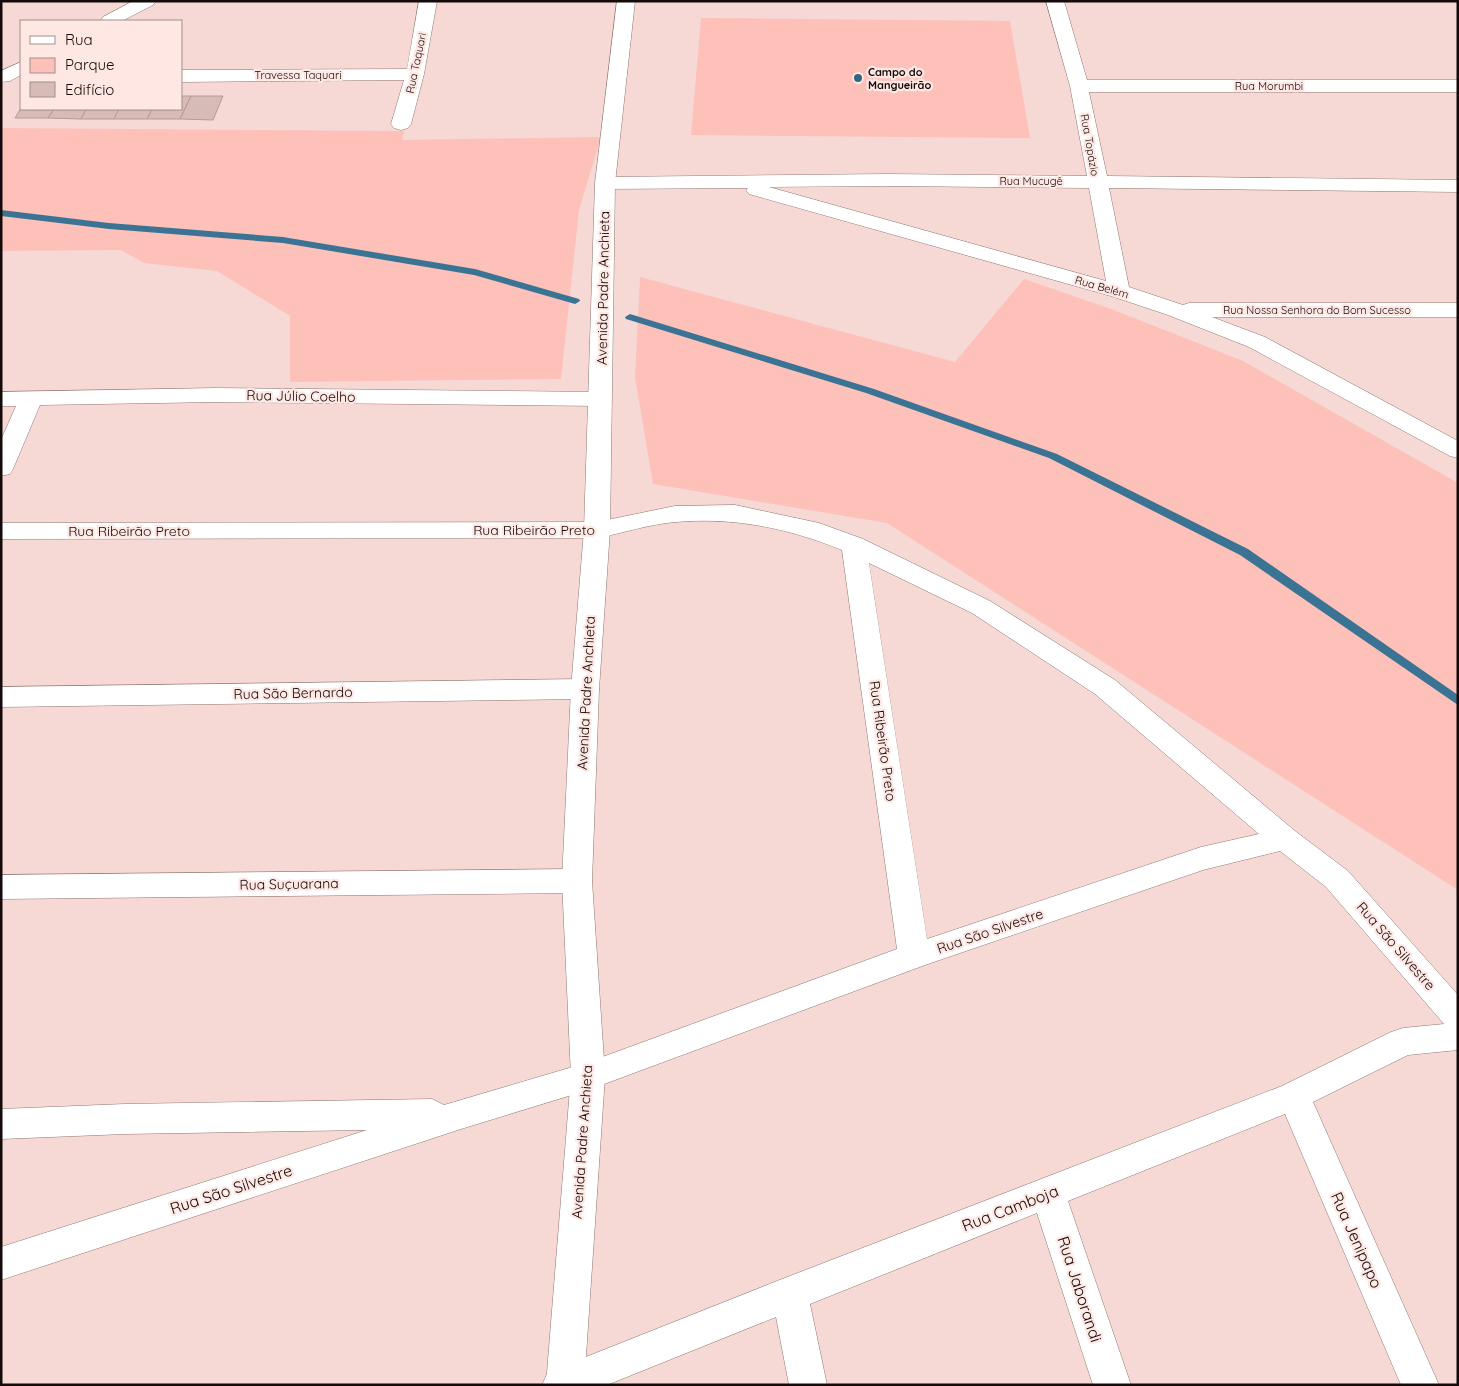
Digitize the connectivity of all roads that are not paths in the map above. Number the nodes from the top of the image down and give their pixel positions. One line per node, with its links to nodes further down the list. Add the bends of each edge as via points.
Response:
1 (146, 1): 5 (street)
2 (428, 1): 7 (street, Rua Taquari)
3 (626, 1): 15 (street, Avenida Padre Anchieta)
4 (1055, 1): 10 (street, Rua Topázio)
5 (111, 20)
6 (20, 69): 9 (street)
7 (415, 74): 8 (street, Travessa Taquari); 12 (street, Rua Taquari)
8 (182, 76)
9 (9, 77)
10 (1079, 86): 11 (street, Rua Morumbi); 14 (street, Rua Topázio)
11 (1458, 86)
12 (401, 124)
13 (724, 181): 14 (street, Rua Mucugê); 15 (street, Rua Mucugê); 17 (street, Rua Belém)
14 (1097, 182): 16 (street, Rua Mucugê); 17 (street, Rua Topázio)
15 (605, 183): 22 (street, Avenida Padre Anchieta)
16 (1458, 186)
17 (1119, 291): 18 (street, Rua Belém)
18 (1176, 310): 19 (street, Rua Nossa Senhora do Bom Sucesso); 23 (street, Rua Belém, via 1257,342)
19 (1458, 310)
20 (31, 398): 21 (street, Rua Júlio Coelho); 22 (street, Rua Júlio Coelho, via 217,395); 24 (street)
21 (1, 399)
22 (600, 399): 25 (street, Avenida Padre Anchieta)
23 (1458, 450)
24 (1, 469)
25 (597, 530): 26 (street, Rua Ribeirão Preto); 27 (street, Rua Ribeirão Preto, via 675,514 735,513 819,531); 28 (street, Avenida Padre Anchieta)
26 (1, 531)
27 (854, 545): 30 (street, via 981,607 1105,687); 33 (street, Rua Ribeirão Preto)
28 (585, 689): 29 (street, Rua São Bernardo); 31 (street, Avenida Padre Anchieta)
29 (1, 697)
30 (1285, 838): 33 (street, Rua São Silvestre, via 1201,859); 34 (street, Rua São Silvestre, via 1337,879)
31 (577, 881): 32 (street, Rua Suçuarana); 36 (street, Avenida Padre Anchieta)
32 (1, 887)
33 (914, 956): 36 (street, Rua São Silvestre)
34 (1458, 1018)
35 (1458, 1036): 37 (street, Rua Camboja, via 1403,1042)
36 (588, 1076): 38 (street, Rua São Silvestre); 43 (street, Avenida Padre Anchieta)
37 (1294, 1096): 40 (street, Rua Camboja); 46 (street, Rua Jenipapo)
38 (461, 1114): 39 (street, Rua São Silvestre, via 125,1118); 41 (street, Rua São Silvestre)
39 (1, 1124)
40 (1048, 1193): 42 (street, Rua Camboja); 45 (street, Rua Jaborandi)
41 (1, 1264)
42 (790, 1293): 43 (street, Rua Camboja); 44 (street)
43 (564, 1384)
44 (808, 1385)
45 (1112, 1385)
46 (1420, 1385)

